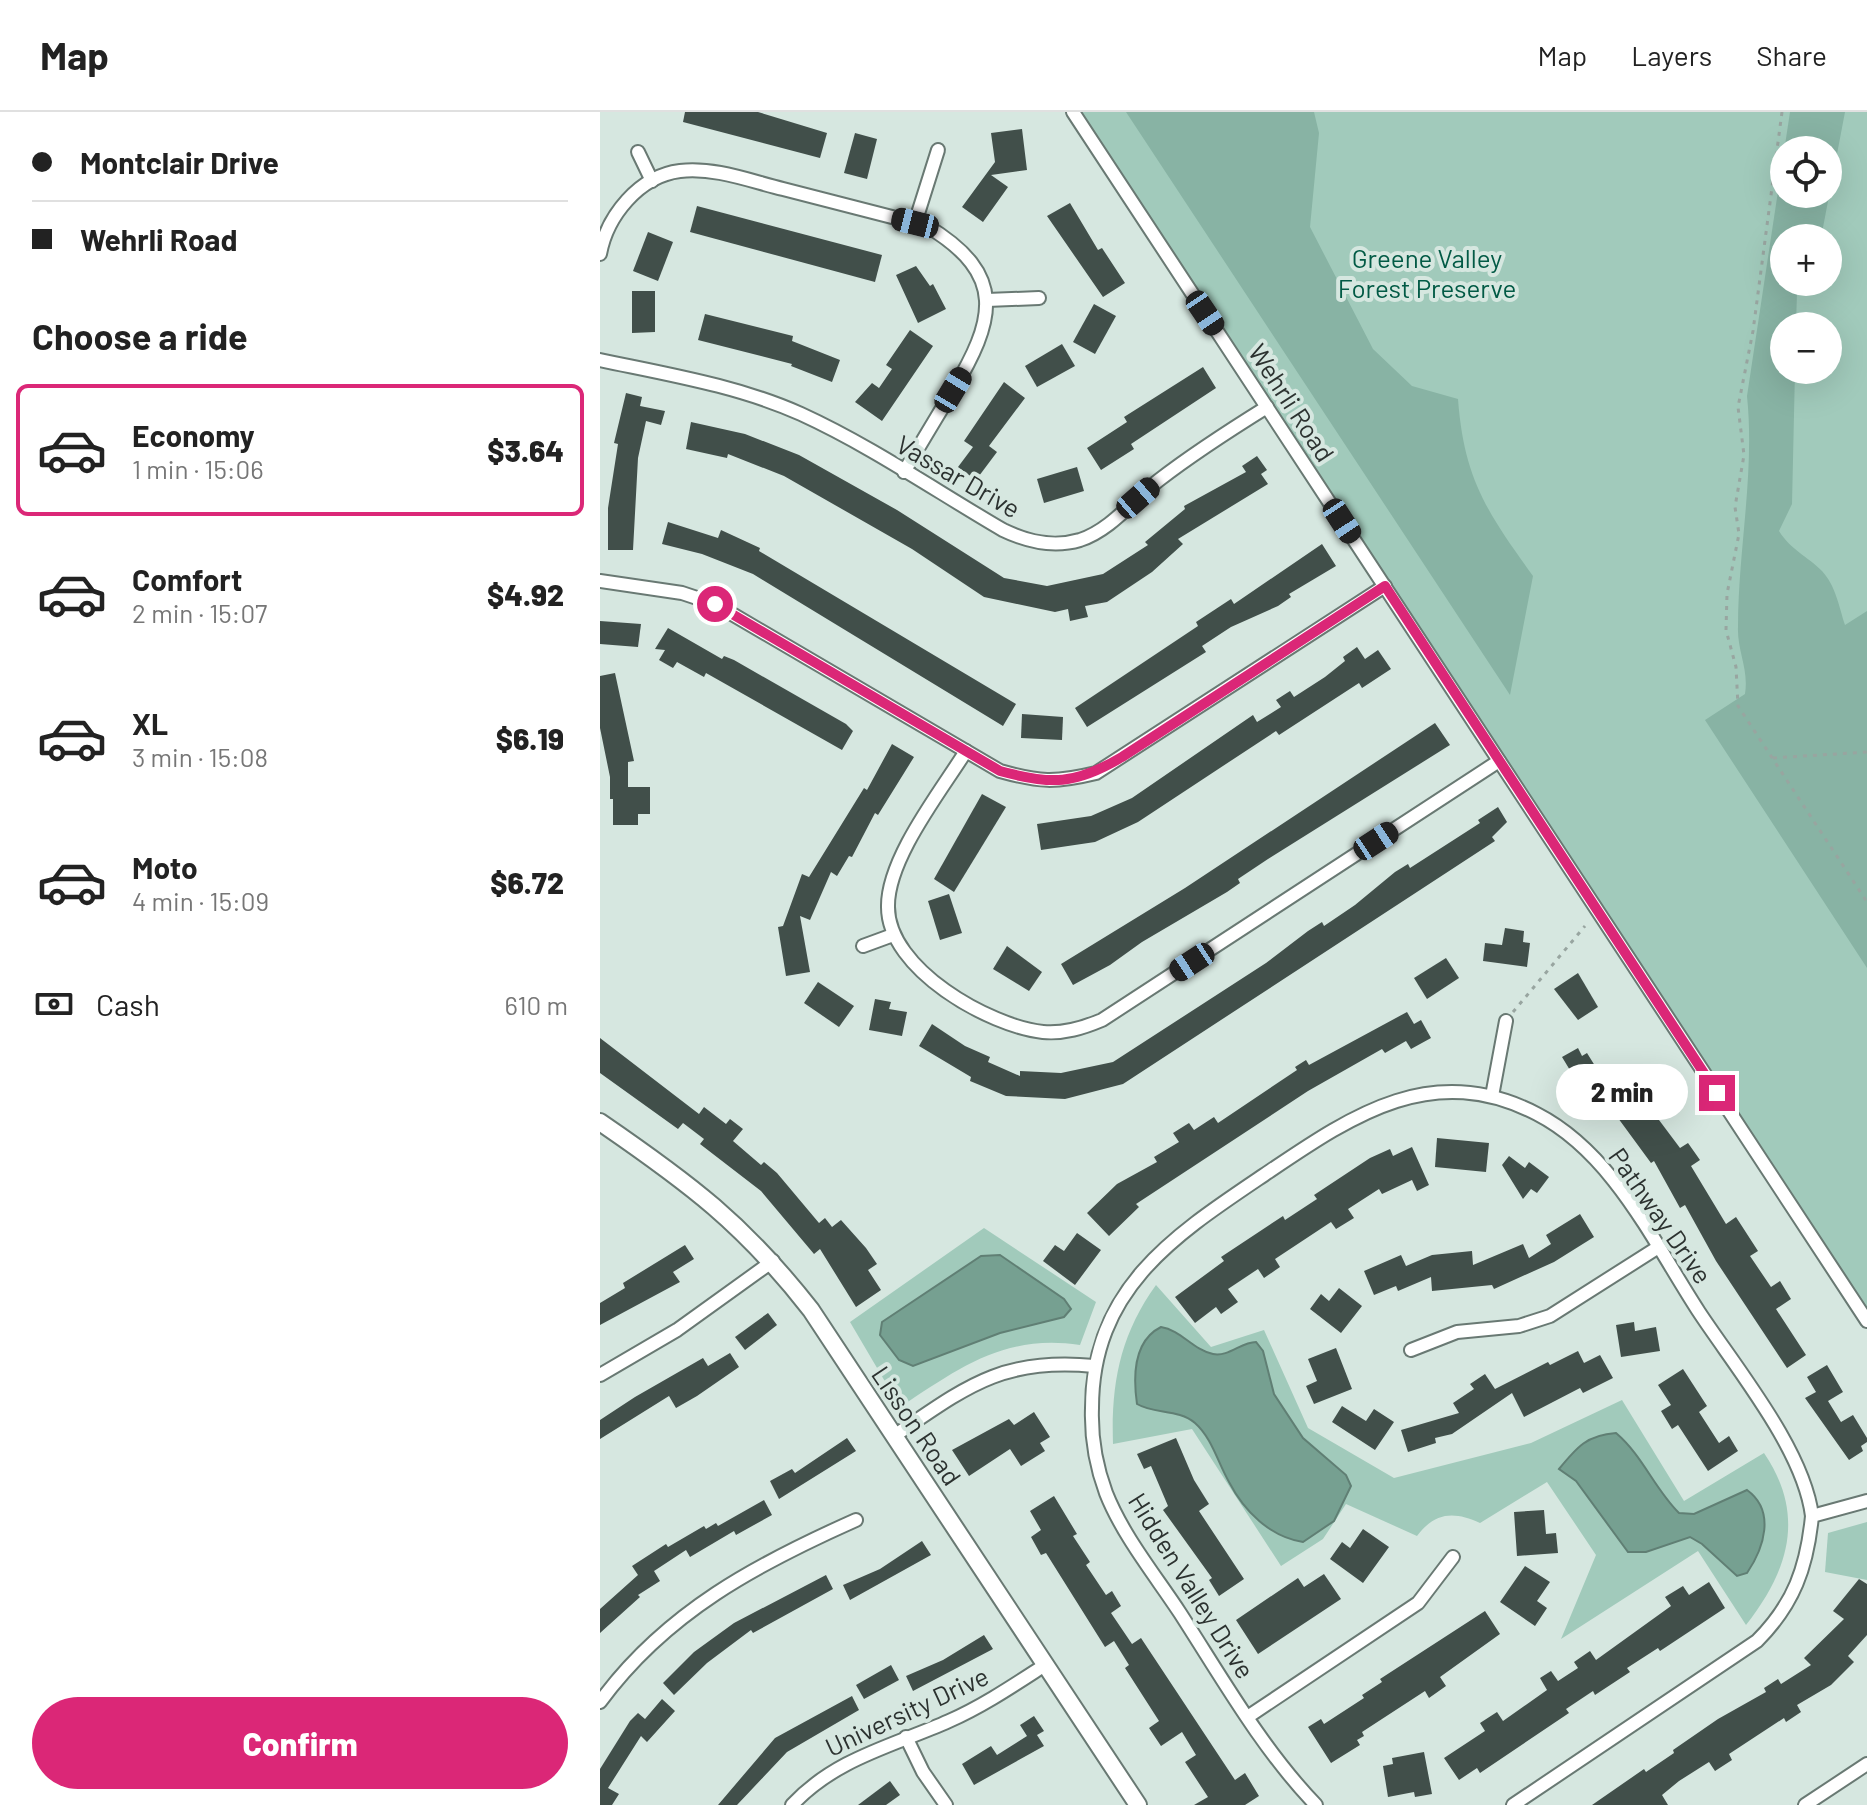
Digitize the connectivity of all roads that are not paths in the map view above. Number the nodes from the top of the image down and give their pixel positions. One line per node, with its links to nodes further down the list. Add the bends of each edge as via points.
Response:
1 (1073, 112): 10 (street, Wehrli Road)
2 (938, 150): 5 (street)
3 (638, 152): 4 (street)
4 (652, 181): 5 (street, via 679,171 714,172); 6 (street, via 618,212)
5 (915, 223): 8 (street, via 964,254)
6 (600, 254)
7 (1039, 298): 8 (street)
8 (987, 300): 11 (street, via 986,327 978,345)
9 (600, 360): 11 (street, Vassar Drive, via 799,413)
10 (1267, 407): 11 (street, Vassar Drive, via 1189,457 1106,526 1068,542 1021,539); 13 (street, Wehrli Road)
11 (904, 472)
12 (600, 581): 14 (street, via 682,593 715,604)
13 (1385, 586): 14 (street, via 1096,773 1040,782 1000,771); 15 (street, Wehrli Road)
14 (966, 751): 16 (street, via 894,874 888,905)
15 (1499, 761): 16 (street, via 1086,1027 1046,1032 997,1019 924,974); 23 (street, Wehrli Road)
16 (893, 935): 17 (street)
17 (863, 946)
18 (1506, 1021): 19 (street)
19 (1492, 1096): 21 (street, Pathway Drive, via 1534,1112 1583,1146); 25 (street, Pathway Drive, via 1430,1093 1377,1105 1189,1225 1150,1259 1120,1301)
20 (600, 1122): 22 (street, Lisson Road, via 696,1188)
21 (1657, 1248): 24 (street, via 1550,1316 1519,1326 1457,1332); 29 (street, Pathway Drive, via 1789,1449)
22 (773, 1261): 26 (street, via 677,1330); 27 (street, Lisson Road)
23 (1867, 1321)
24 (1411, 1350)
25 (1094, 1366): 27 (street, via 1032,1365 990,1376); 34 (street, Hidden Valley Drive, via 1092,1429 1114,1510)
26 (600, 1375)
27 (894, 1436): 32 (street, Lisson Road)
28 (1867, 1501): 29 (street)
29 (1812, 1516): 41 (street, via 1800,1582 1781,1615 1757,1641)
30 (856, 1520): 33 (street, via 744,1574 698,1603 650,1644)
31 (1453, 1557): 34 (street, via 1418,1603)
32 (1045, 1665): 35 (street, University Drive, via 970,1711); 39 (street, Lisson Road)
33 (600, 1702)
34 (1249, 1716): 40 (street, Hidden Valley Drive)
35 (906, 1737): 37 (street, University Drive, via 836,1769); 38 (street)
36 (1867, 1764): 42 (street)
37 (792, 1805)
38 (946, 1805)
39 (1138, 1805)
40 (1316, 1805)
41 (1513, 1805)
42 (1805, 1805)

